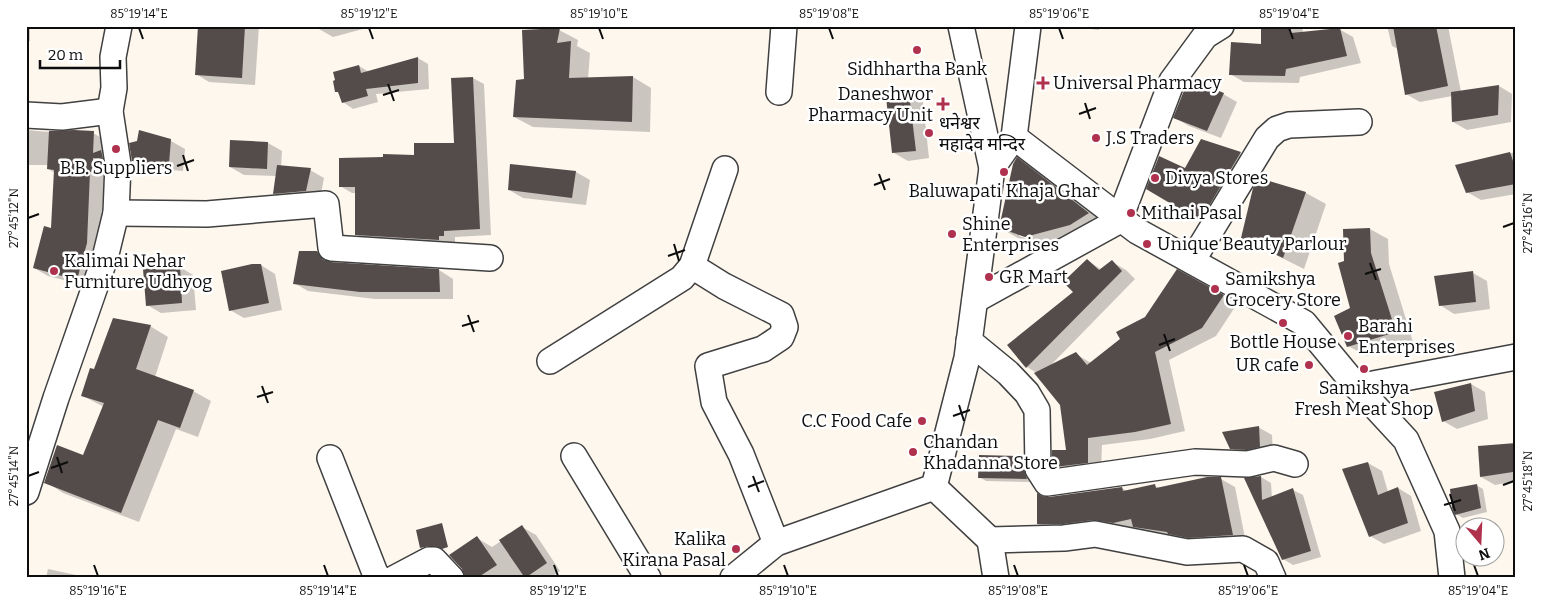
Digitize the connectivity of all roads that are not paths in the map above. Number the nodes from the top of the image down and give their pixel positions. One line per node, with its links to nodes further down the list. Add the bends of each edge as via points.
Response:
1 (119, 26): 7 (street, via 113,57 114,88)
2 (784, 26): 6 (street)
3 (961, 26): 11 (street)
4 (1028, 26): 10 (street)
5 (1221, 26): 14 (street, via 1205,36 1172,81)
6 (779, 92)
7 (110, 111): 8 (street, via 62,117); 13 (street, via 118,164)
8 (26, 115)
9 (1359, 122): 16 (street, via 1289,125 1277,129 1267,138)
10 (1014, 137): 11 (street); 14 (street)
11 (992, 168): 18 (street)
12 (725, 169): 17 (street)
13 (116, 213): 15 (street, via 207,214 326,204 331,248); 27 (street, via 105,258)
14 (1121, 218): 16 (street, via 1137,231); 18 (street)
15 (490, 258)
16 (1192, 261): 22 (street, via 1304,323)
17 (692, 266): 21 (street, via 682,278); 29 (street, via 781,316 785,327 781,337 763,350 708,366 714,402 741,454)
18 (974, 300): 19 (street)
19 (969, 341): 25 (street, via 1008,373 1037,410 1038,468 1047,484 1195,462 1248,464 1274,458); 26 (street)
20 (1516, 357): 22 (street)
21 (550, 361)
22 (1357, 387): 37 (street, via 1406,440 1447,532)
23 (574, 456): 33 (street)
24 (330, 458): 30 (street)
25 (1296, 464)
26 (934, 486): 28 (street); 29 (street)
27 (26, 492)
28 (990, 540): 35 (street); 36 (street, via 1095,534 1187,552 1243,549 1266,562)
29 (776, 543): 34 (street)
30 (379, 578)
31 (395, 578): 32 (street, via 434,560)
32 (451, 578)
33 (648, 578)
34 (733, 578)
35 (996, 578)
36 (1273, 578)
37 (1452, 578)

